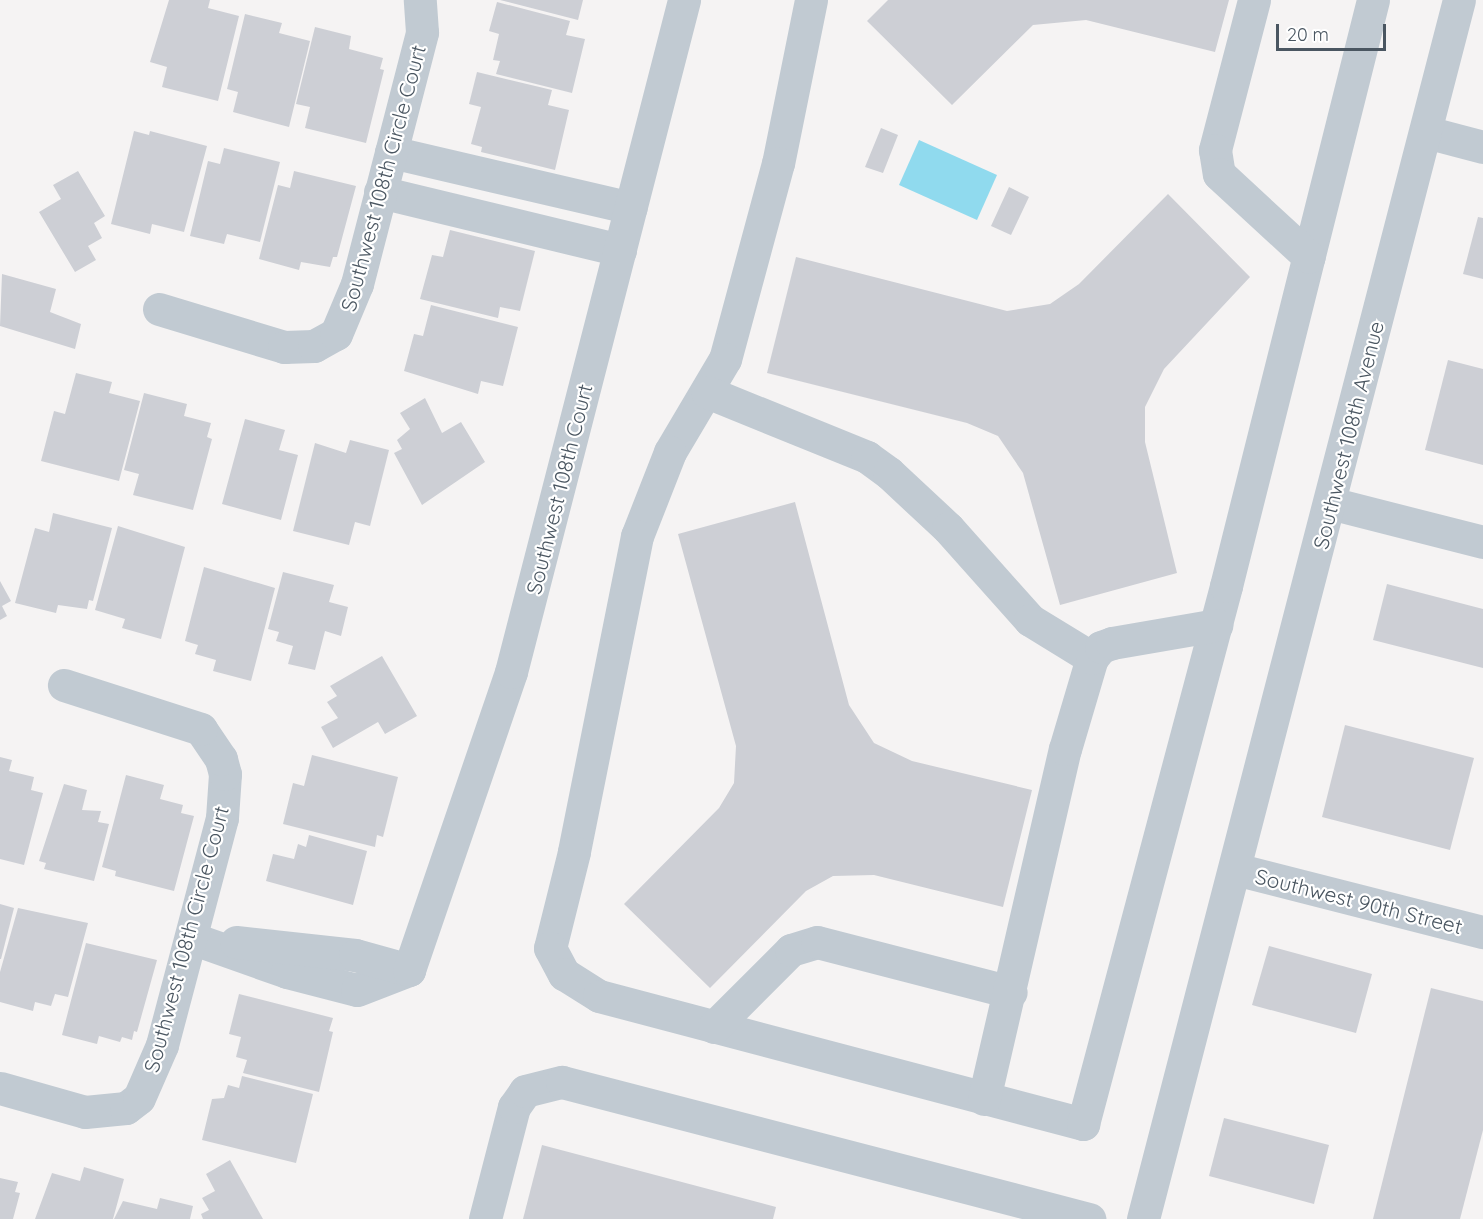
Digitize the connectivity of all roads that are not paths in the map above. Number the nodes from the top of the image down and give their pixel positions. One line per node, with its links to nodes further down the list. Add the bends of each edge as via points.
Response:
1 (420, 0): 9 (street, Southwest 108th Circle Court, via 422,32)
2 (684, 0): 12 (street, Southwest 108th Court)
3 (811, 0): 17 (street, via 778,163 724,359)
4 (1254, 0): 15 (street, via 1215,150 1219,174)
5 (1373, 0): 15 (street)
6 (1459, 0): 7 (street, Southwest 108th Avenue)
7 (1426, 132): 8 (street); 18 (street, Southwest 108th Avenue)
8 (1483, 147)
9 (391, 152): 10 (street); 11 (street, Southwest 108th Circle Court)
10 (538, 187): 12 (street); 13 (street)
11 (380, 192): 13 (street); 16 (street, Southwest 108th Circle Court, via 357,284 342,324 327,341 284,347)
12 (631, 208): 14 (street, Southwest 108th Court)
13 (527, 225): 14 (street)
14 (620, 250): 25 (street, Southwest 108th Court, via 511,672 409,970 355,955)
15 (1309, 257): 20 (street)
16 (159, 309)
17 (707, 392): 21 (street, via 867,457 889,472 948,528 1030,620); 27 (street, via 670,452 637,536 574,852 549,939 557,966 585,990)
18 (1330, 503): 19 (street); 23 (street, Southwest 108th Avenue)
19 (1483, 542)
20 (1216, 625): 21 (street, via 1112,643 1101,647); 29 (street, via 1083,1124)
21 (1092, 658): 26 (street, via 1065,749)
22 (64, 685): 25 (street, Southwest 108th Circle Court, via 190,723 216,747 225,774 222,818)
23 (1234, 870): 24 (street, Southwest 90th Street); 32 (street, Southwest 108th Avenue)
24 (1483, 932)
25 (191, 938): 28 (street, Southwest 108th Circle Court, via 162,1045 139,1098 111,1111 75,1111)
26 (1011, 992): 27 (street, via 817,942 791,950); 29 (street)
27 (714, 1027): 29 (street, via 927,1080)
28 (0, 1088)
29 (984, 1099)
30 (485, 1219): 31 (street, via 514,1107 525,1091 562,1082)
31 (1089, 1219)
32 (1143, 1219)

